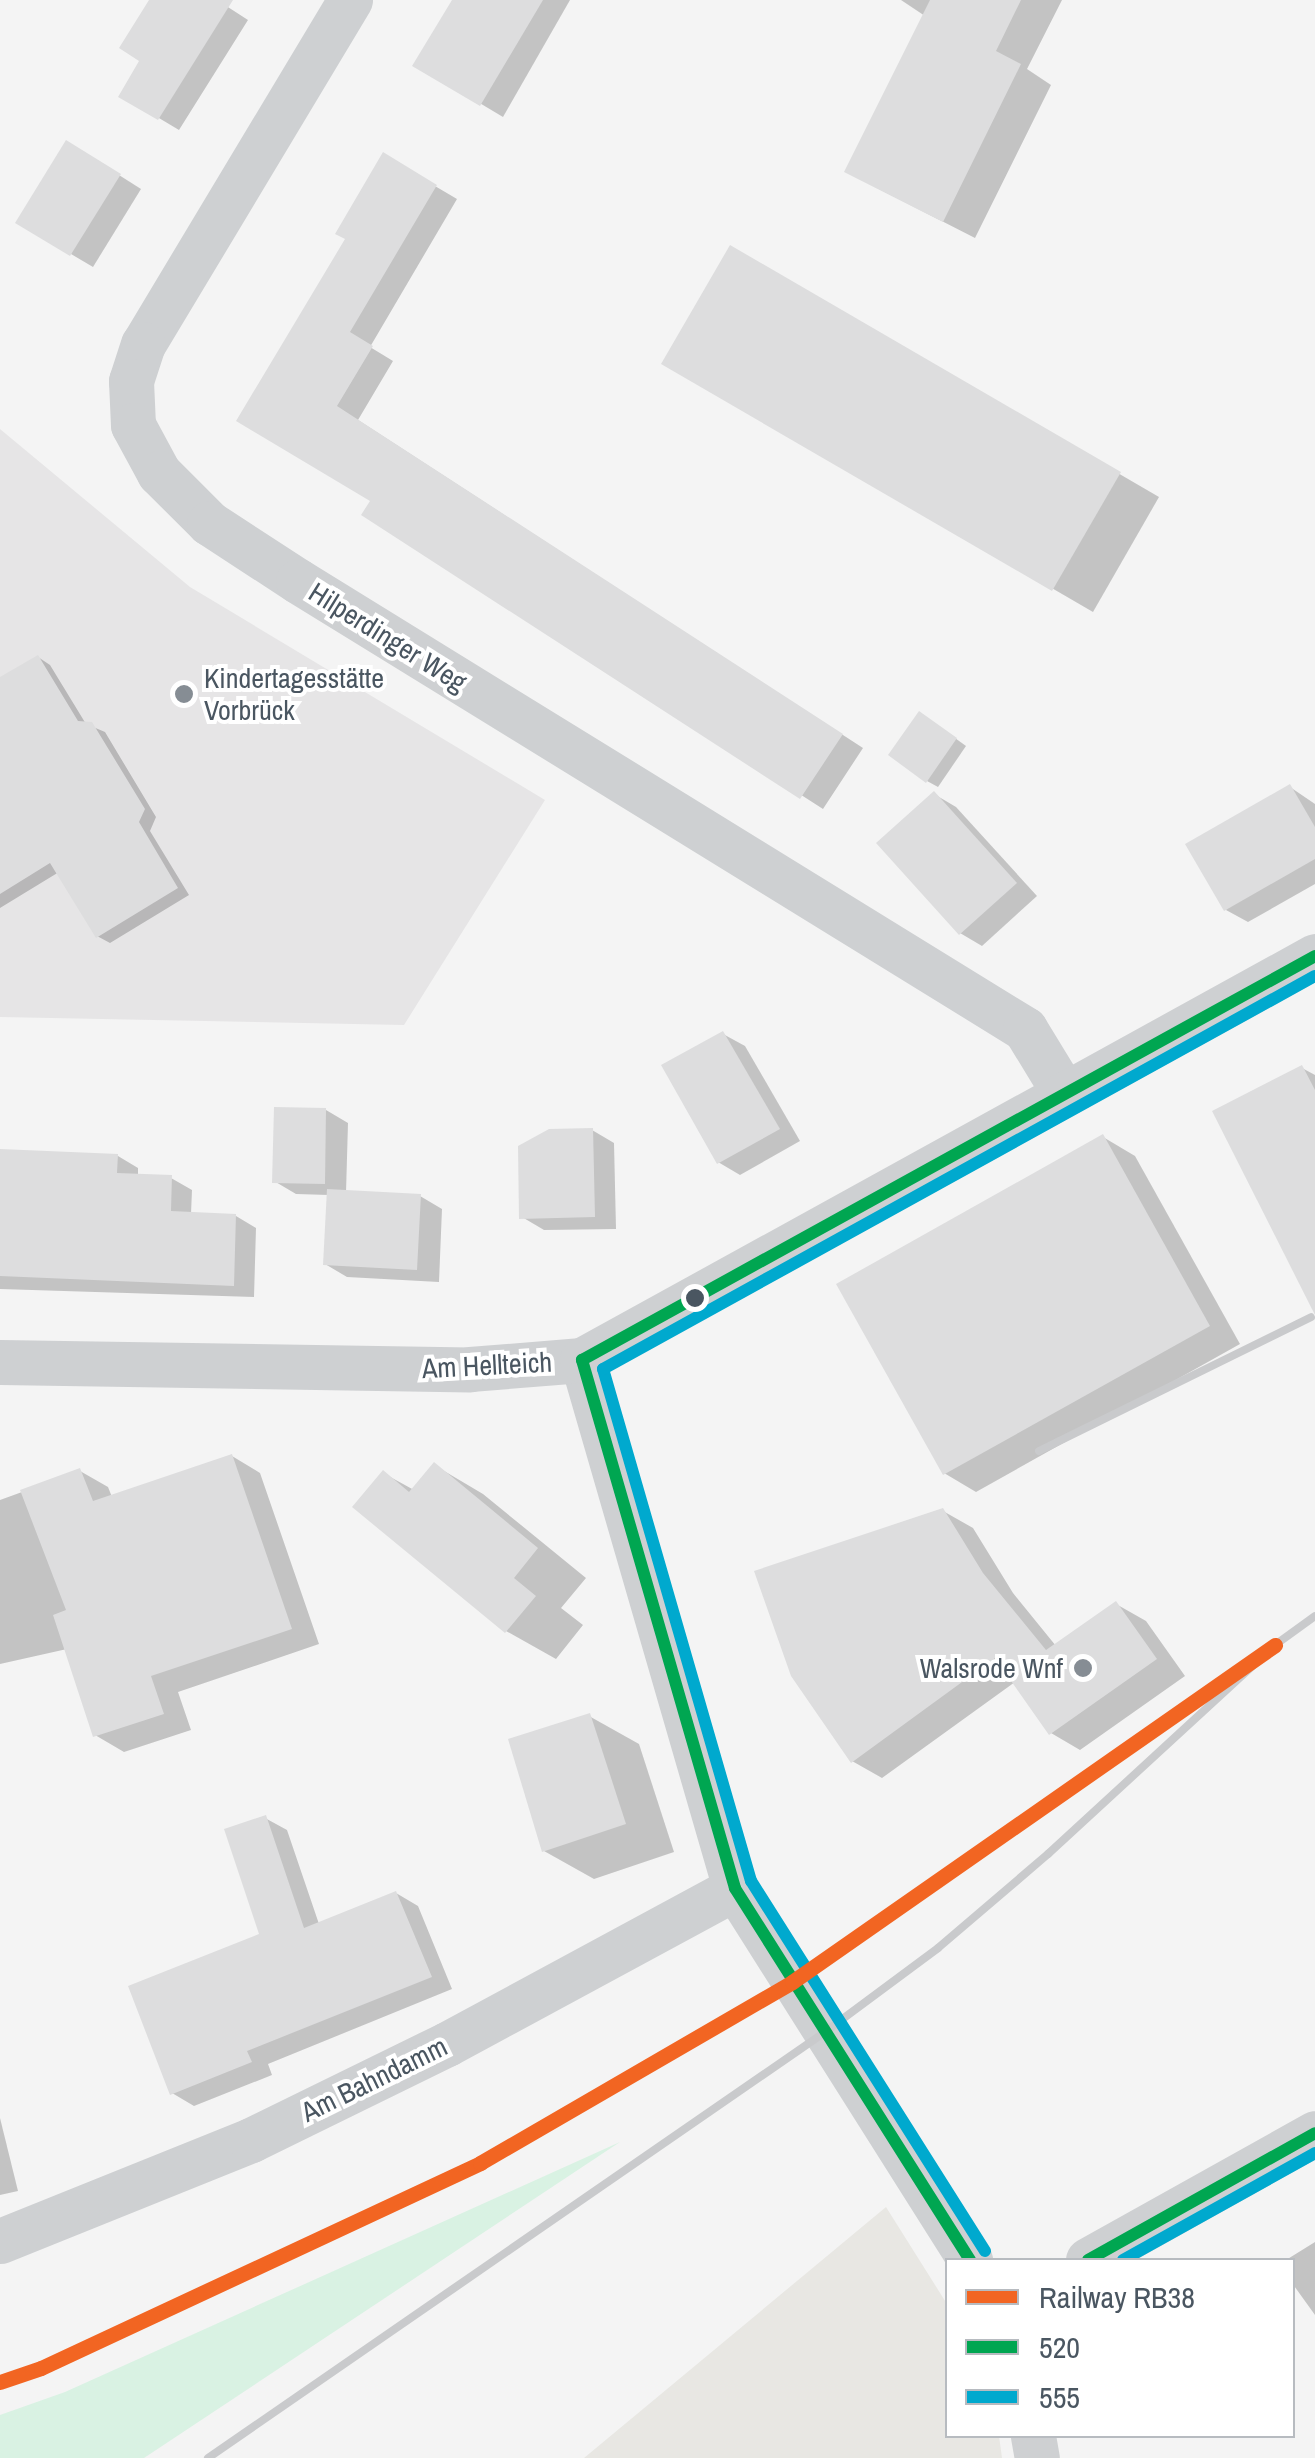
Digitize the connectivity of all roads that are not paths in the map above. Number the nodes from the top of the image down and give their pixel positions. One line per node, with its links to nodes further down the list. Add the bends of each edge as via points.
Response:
1 (350, 0): 3 (street, Hilperdinger Weg, via 144,344 131,381 134,426 158,473 208,523 298,581 1025,1029)
2 (1315, 956): 3 (street)
3 (1064, 1092): 4 (street)
4 (582, 1360): 5 (street, Am Hellteich, via 470,1369); 6 (street, Am Hellteich)
5 (0, 1362)
6 (736, 1888): 8 (street, Am Bahndamm, via 447,2044 251,2140); 9 (street, Am Hellteich)
7 (1315, 2133): 10 (street)
8 (0, 2241)
9 (969, 2258)
10 (1092, 2258)

